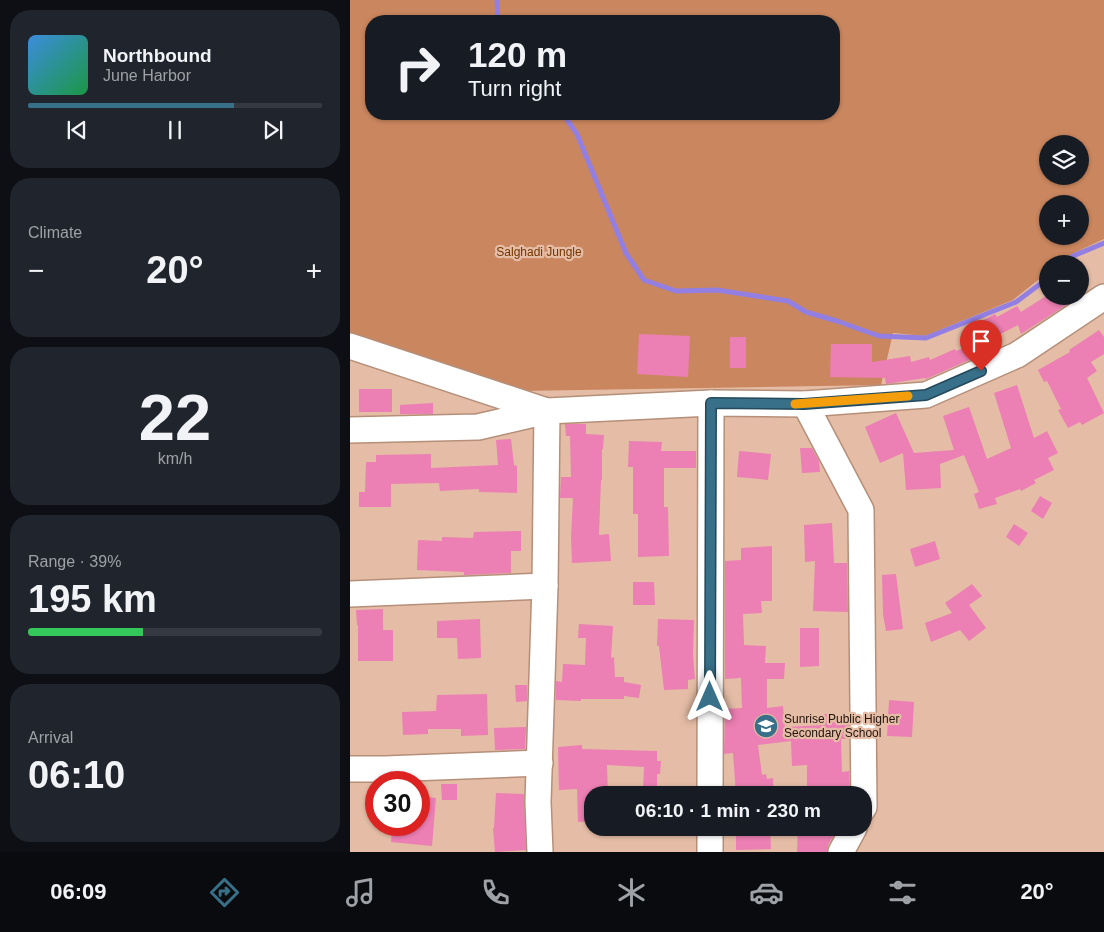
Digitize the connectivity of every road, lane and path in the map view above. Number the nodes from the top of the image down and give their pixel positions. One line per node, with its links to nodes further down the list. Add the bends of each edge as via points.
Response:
1 (1104, 297): 4 (street, via 1017,355 926,395)
2 (350, 346): 5 (street)
3 (711, 403): 4 (street); 5 (street); 11 (street)
4 (804, 404): 12 (street, via 861,510)
5 (546, 411): 6 (street, via 478,427); 7 (street)
6 (350, 430)
7 (545, 586): 8 (street); 9 (street)
8 (350, 594)
9 (540, 763): 10 (street); 15 (street)
10 (350, 769)
11 (710, 786)
12 (864, 786)
13 (710, 836): 16 (street)
14 (850, 836): 17 (street)
15 (540, 852)
16 (710, 852)
17 (841, 852)

